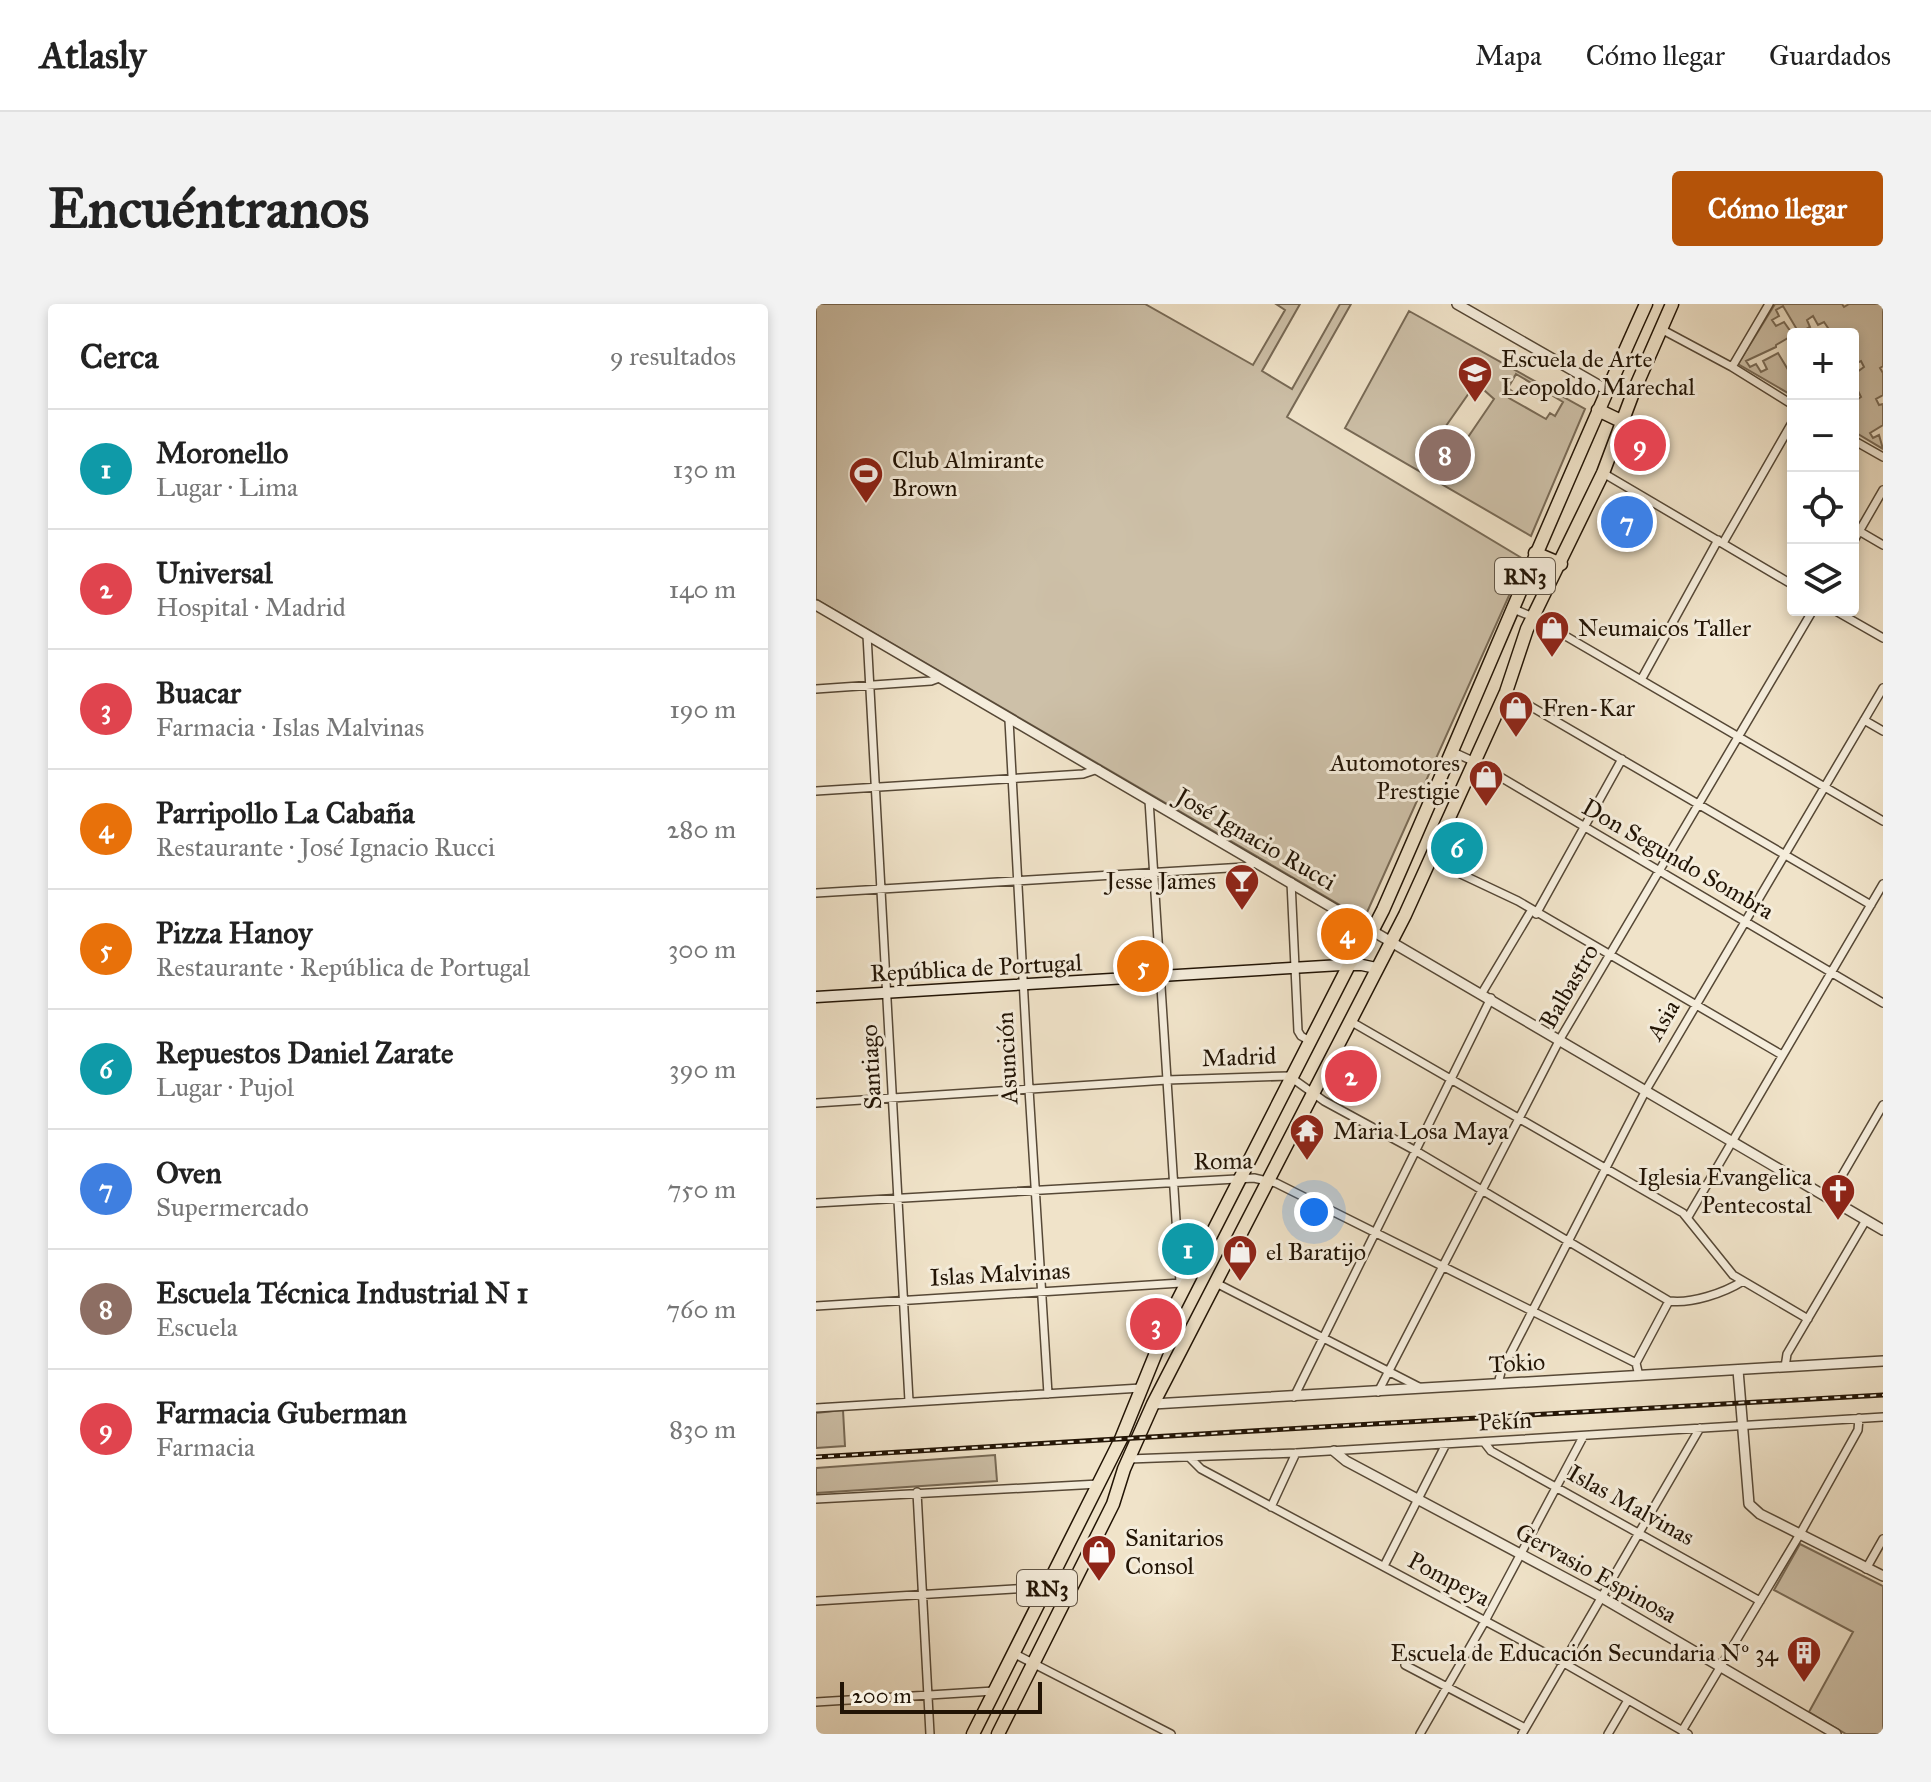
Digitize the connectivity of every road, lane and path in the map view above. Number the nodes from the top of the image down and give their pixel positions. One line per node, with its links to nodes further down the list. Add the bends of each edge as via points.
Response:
1 (1457, 304): 7 (street)
2 (1646, 304): 7 (main road, RN3)
3 (1672, 304): 5 (main road, RN3)
4 (1769, 304): 6 (street)
5 (1661, 329): 6 (street); 10 (main road, RN3)
6 (1732, 367): 8 (street)
7 (1607, 390): 9 (main road, RN3)
8 (1787, 401)
9 (1598, 410): 10 (main road); 19 (main road, RN3)
10 (1623, 422): 14 (main road, RN3)
11 (1787, 431): 17 (street)
12 (1859, 443): 13 (street)
13 (1883, 457)
14 (1603, 473): 17 (street); 20 (main road, RN3)
15 (1883, 490): 16 (street)
16 (1859, 531): 18 (street)
17 (1721, 542): 21 (street); 30 (street)
18 (1883, 545)
19 (1535, 553): 20 (main road); 23 (main road, RN3)
20 (1561, 564): 26 (main road, RN3)
21 (1787, 581)
22 (816, 605): 27 (street, José Ignacio Rucci)
23 (1511, 608): 26 (street); 39 (main road, RN3)
24 (1809, 616): 38 (street, Balbastro)
25 (1844, 616): 28 (street)
26 (1533, 617): 30 (street); 34 (main road, RN3)
27 (867, 635): 29 (street, José Ignacio Rucci); 31 (street, Santiago)
28 (1883, 638)
29 (939, 678): 31 (street); 35 (street, José Ignacio Rucci)
30 (1641, 680): 38 (street)
31 (869, 686): 33 (street); 45 (street, Santiago)
32 (1883, 688): 36 (street, Asia)
33 (816, 689)
34 (1506, 692): 40 (street); 41 (main road, RN3)
35 (1009, 720): 42 (street, José Ignacio Rucci); 43 (street, Asunción)
36 (1864, 720): 37 (street); 44 (street, Asia)
37 (1883, 731)
38 (1738, 737): 44 (street); 48 (street, Balbastro)
39 (1454, 752): 41 (street, Don Segundo Sombra); 64 (main road, RN3)
40 (1622, 759): 48 (street); 50 (street)
41 (1475, 762): 50 (street, Don Segundo Sombra); 52 (main road, RN3)
42 (1098, 769): 43 (street); 47 (street, José Ignacio Rucci)
43 (1012, 779): 45 (street); 56 (street, Asunción)
44 (1825, 787): 49 (street); 51 (street, Asia)
45 (874, 788): 46 (street); 59 (street, Santiago)
46 (816, 791)
47 (1149, 800): 53 (street, José Ignacio Rucci); 55 (street)
48 (1699, 805): 51 (street); 54 (street, Balbastro)
49 (1883, 821)
50 (1584, 828): 54 (street, Don Segundo Sombra); 62 (street)
51 (1785, 855): 61 (street); 63 (street, Asia)
52 (1431, 860): 62 (street); 65 (main road, RN3)
53 (1256, 862): 55 (street); 57 (street, José Ignacio Rucci)
54 (1659, 870): 63 (street, Don Segundo Sombra); 66 (street, Balbastro)
55 (1155, 873): 56 (street); 71 (street)
56 (1017, 880): 59 (street); 72 (street, Asunción)
57 (1291, 882): 64 (street, José Ignacio Rucci); 68 (street)
58 (1883, 884): 61 (street)
59 (881, 889): 60 (street); 73 (street, Santiago)
60 (816, 893)
61 (1871, 905): 70 (street)
62 (1534, 912): 66 (street); 74 (street)
63 (1745, 921): 70 (street, Don Segundo Sombra); 77 (street, Asia)
64 (1373, 931): 65 (street, José Ignacio Rucci); 67 (main road, RN3)
65 (1392, 941): 69 (main road, RN3); 74 (street, José Ignacio Rucci)
66 (1610, 954): 77 (street); 79 (street, Balbastro)
67 (1349, 965): 68 (main road, República de Portugal); 69 (main road, República de Portugal); 80 (main road, RN3)
68 (1295, 968): 71 (main road, República de Portugal); 80 (street, via 1298,1031)
69 (1376, 968): 78 (main road, RN3)
70 (1832, 972): 76 (street, Don Segundo Sombra); 81 (street)
71 (1160, 977): 72 (main road, República de Portugal); 84 (street)
72 (1023, 985): 73 (main road, República de Portugal); 85 (street, Asunción)
73 (887, 993): 75 (main road, República de Portugal); 88 (street, Santiago)
74 (1486, 995): 79 (street, José Ignacio Rucci); 83 (street)
75 (816, 997)
76 (1883, 1003)
77 (1696, 1005): 81 (street); 86 (street, Asia)
78 (1350, 1021): 83 (street); 87 (main road, RN3)
79 (1560, 1039): 86 (street, José Ignacio Rucci); 91 (street, Balbastro)
80 (1310, 1041): 82 (main road, RN3)
81 (1782, 1055): 92 (street)
82 (1292, 1077): 84 (street, Madrid); 87 (street, Madrid); 95 (main road, RN3)
83 (1450, 1078): 91 (street); 93 (street)
84 (1167, 1080): 85 (street, Madrid); 97 (street)
85 (1029, 1089): 88 (street, Madrid); 99 (street, Asunción)
86 (1646, 1090): 92 (street, José Ignacio Rucci); 94 (street, Asia)
87 (1312, 1094): 93 (street, Madrid); 96 (main road, RN3)
88 (893, 1098): 89 (street, Madrid); 101 (street, Santiago)
89 (816, 1103)
90 (1883, 1105): 100 (street)
91 (1519, 1117): 94 (street); 98 (street, Balbastro)
92 (1733, 1141): 100 (street, José Ignacio Rucci); 103 (street)
93 (1416, 1151): 98 (street, Madrid); 106 (street)
94 (1606, 1167): 103 (street); 107 (street, Asia)
95 (1243, 1177): 96 (street, Roma); 97 (street, Roma); 111 (main road, RN3)
96 (1268, 1181): 106 (street, Roma); 110 (main road, RN3)
97 (1174, 1182): 99 (street, Roma); 111 (street)
98 (1482, 1190): 107 (street, Madrid); 108 (street, Balbastro)
99 (1036, 1191): 101 (street, Roma); 112 (street, Asunción)
100 (1829, 1198): 104 (street, José Ignacio Rucci)
101 (899, 1199): 102 (street, Roma); 113 (street, Santiago)
102 (816, 1203)
103 (1688, 1217): 109 (street, via 1725,1268)
104 (1866, 1220): 105 (street, José Ignacio Rucci); 117 (street)
105 (1883, 1230)
106 (1375, 1233): 108 (street, Roma); 118 (street)
107 (1568, 1241): 114 (street, Madrid); 116 (street, Asia)
108 (1443, 1266): 116 (street, Roma); 122 (street, Balbastro)
109 (1743, 1281): 114 (street, via 1726,1290); 117 (street)
110 (1216, 1283): 118 (street); 132 (main road, RN3)
111 (1183, 1284): 112 (street, Islas Malvinas); 126 (main road, RN3)
112 (1042, 1292): 113 (street, Islas Malvinas); 129 (street, Asunción)
113 (905, 1299): 115 (street, Islas Malvinas); 131 (street, Santiago)
114 (1669, 1301): 120 (street)
115 (816, 1306)
116 (1532, 1311): 120 (street, Roma); 125 (street, Asia)
117 (1808, 1319): 121 (street)
118 (1323, 1336): 122 (street); 130 (street)
119 (1883, 1361): 121 (street, Tokio)
120 (1636, 1363): 124 (street)
121 (1785, 1367): 123 (street, Tokio)
122 (1389, 1370): 127 (street); 128 (street, Balbastro)
123 (1738, 1370): 124 (street, Tokio); 136 (street)
124 (1639, 1376): 125 (street, Tokio)
125 (1498, 1384): 127 (street, Tokio)
126 (1141, 1388): 129 (street); 145 (main road, RN3)
127 (1423, 1389): 128 (street, Tokio)
128 (1378, 1392): 130 (street, Tokio)
129 (1048, 1394): 131 (street)
130 (1294, 1397): 132 (street, Tokio)
131 (909, 1401): 133 (street)
132 (1153, 1404): 143 (main road, RN3)
133 (816, 1408)
134 (1883, 1417): 135 (street, Pekín)
135 (1859, 1418): 136 (street, Pekín); 152 (street, via 1858,1430)
136 (1743, 1426): 137 (street, Pekín); 152 (street, via 1749,1504)
137 (1700, 1428): 138 (street, Pekín); 151 (street)
138 (1583, 1437): 139 (street, Pekín); 146 (street)
139 (1484, 1442): 140 (street, Pekín); 146 (street, Islas Malvinas, via 1491,1451)
140 (1446, 1444): 141 (street, Pekín); 149 (street)
141 (1334, 1451): 142 (street, Pekín); 149 (street, Gervasio Espinosa)
142 (1296, 1453): 144 (street, Pekín); 150 (street)
143 (1129, 1459): 144 (street, Pekín); 166 (main road, RN3, via 1113,1504)
144 (1191, 1459): 150 (street, Pompeya)
145 (1099, 1484): 147 (street); 158 (main road, RN3)
146 (1556, 1486): 151 (street, Islas Malvinas); 154 (street)
147 (917, 1492): 148 (street); 159 (street)
148 (816, 1499)
149 (1418, 1501): 154 (street, Gervasio Espinosa); 155 (street)
150 (1271, 1507): 155 (street, Pompeya)
151 (1639, 1532): 160 (street); 162 (street, Islas Malvinas)
152 (1800, 1534): 156 (street); 162 (street)
153 (1883, 1539): 156 (street)
154 (1521, 1554): 160 (street, Gervasio Espinosa); 163 (street)
155 (1384, 1566): 163 (street, Pompeya)
156 (1866, 1569): 157 (street)
157 (1883, 1576)
158 (1047, 1587): 159 (street); 164 (main road, RN3)
159 (923, 1595): 161 (street); 171 (street)
160 (1601, 1597): 165 (street); 168 (street, Gervasio Espinosa)
161 (816, 1601)
162 (1760, 1601): 168 (street)
163 (1485, 1621): 165 (street, Pompeya); 169 (street)
164 (1013, 1653): 166 (street); 170 (main road, RN3)
165 (1562, 1662): 172 (street, Pompeya); 175 (street)
166 (1034, 1664): 174 (street); 179 (main road, RN3)
167 (1405, 1665): 169 (street)
168 (1721, 1666): 176 (street); 183 (street, Gervasio Espinosa)
169 (1447, 1688): 175 (street); 181 (street)
170 (994, 1691): 171 (street); 178 (main road, RN3)
171 (928, 1696): 173 (street); 177 (street)
172 (1628, 1700): 176 (street, Pompeya); 182 (street)
173 (816, 1702)
174 (1159, 1731): 180 (street)
175 (1523, 1731)
176 (1685, 1732)
177 (930, 1734)
178 (974, 1734)
179 (998, 1734)
180 (1171, 1734)
181 (1420, 1734)
182 (1608, 1734)
183 (1836, 1734)

